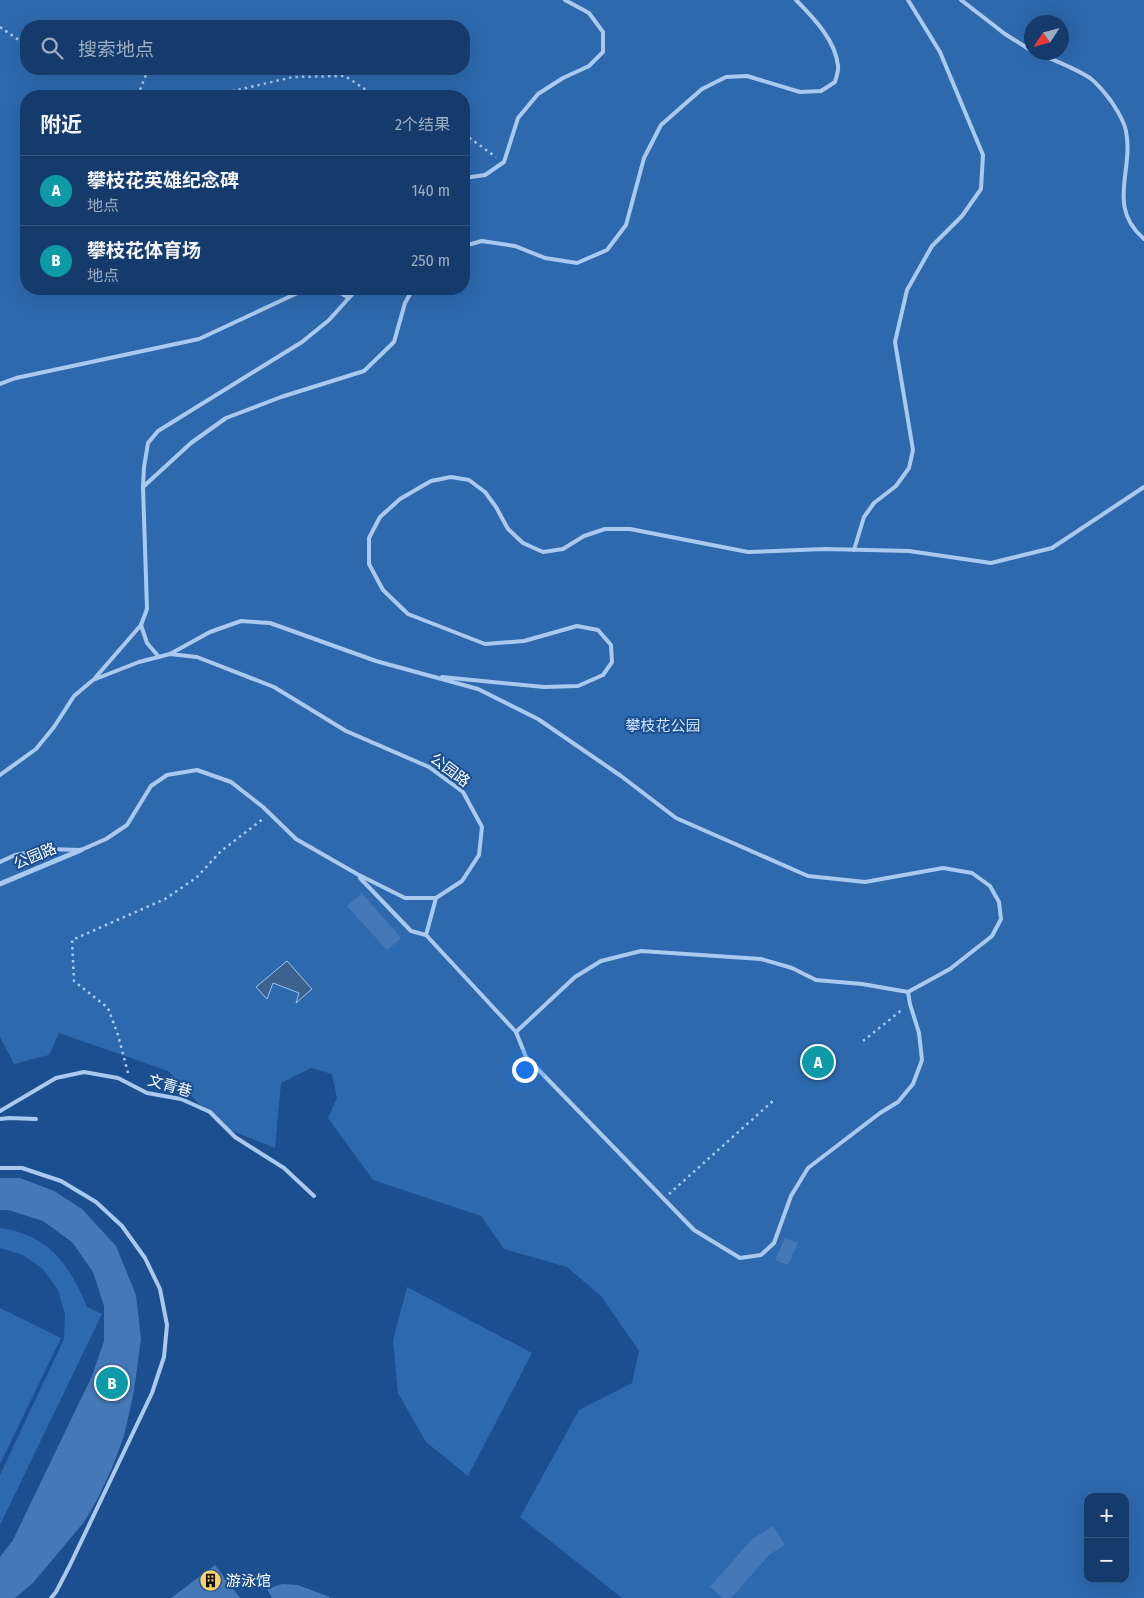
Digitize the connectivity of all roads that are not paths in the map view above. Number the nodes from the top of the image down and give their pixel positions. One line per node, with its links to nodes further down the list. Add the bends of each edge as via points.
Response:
1 (565, 0): 7 (lane, via 589,13 603,32 603,52 589,66 538,94 518,118 504,162 485,175)
2 (796, 0): 9 (lane, via 816,20 834,50 839,68 835,82 821,91 800,92 747,76 726,77 702,89 661,126 644,158 626,225 607,250 577,263 546,258 515,246 482,241)
3 (908, 0): 18 (lane, via 940,52 983,155 981,189 962,216 932,246 907,290 895,342 913,450 909,468 896,486 874,503 864,517)
4 (961, 0): 5 (lane)
5 (1024, 46)
6 (1053, 60): 8 (lane, via 1091,79 1118,110 1126,130 1123,196 1126,216)
7 (470, 177)
8 (1144, 239)
9 (470, 244)
10 (293, 295): 15 (lane, via 199,339)
11 (344, 295): 14 (lane)
12 (352, 295): 14 (lane)
13 (410, 295): 16 (lane, via 394,342 364,371 226,418 191,443)
14 (349, 298): 16 (lane, via 302,342 158,430 148,443)
15 (0, 384)
16 (143, 487): 19 (lane, via 147,609)
17 (1144, 487): 18 (lane, via 1052,548 991,563 909,551)
18 (854, 550): 22 (lane, via 748,552 630,529 605,529 584,536 563,549 543,552 524,543 508,529 485,492 469,480 451,477 430,481 400,498 380,516 369,538 369,564 383,590 408,614 485,644 524,641 577,626 598,630 611,645 612,662 603,675 578,686 544,687)
19 (142, 625): 21 (lane, via 147,643); 23 (lane)
20 (170, 654): 21 (lane, 公园路); 22 (lane, via 210,632 241,621 270,623 376,661); 29 (lane, 公园路, via 197,657 274,687 346,731 429,767 463,792 482,827 479,855 462,881)
21 (159, 657): 23 (lane, 公园路)
22 (429, 676): 31 (lane, via 478,689 538,719 676,818 808,876 866,882 943,868 972,873 990,886 999,902 1001,920 992,936 950,969)
23 (93, 680): 24 (lane, 公园路, via 74,696 36,749)
24 (0, 775)
25 (81, 850): 26 (lane, 公园路, via 46,849 15,855); 27 (lane, 公园路, via 106,840 127,826 151,786 168,775 197,770 231,782 296,839); 28 (street, 公园路)
26 (0, 862)
27 (357, 874): 29 (lane, 公园路, via 405,898); 30 (lane, via 411,930)
28 (0, 884)
29 (436, 898): 30 (lane)
30 (426, 934): 32 (lane)
31 (908, 992): 32 (lane, via 816,980 792,968 761,959 641,951 602,961 575,977); 32 (lane, via 922,1060 913,1084 898,1102 808,1168 790,1196 774,1243 761,1255 740,1258 694,1230 526,1057)
32 (516, 1032)
33 (0, 1111): 37 (lane, 文青巷, via 56,1078 84,1072 118,1078 147,1093 181,1099 210,1112 235,1137 284,1168)
34 (0, 1119): 35 (lane)
35 (36, 1119)
36 (0, 1168): 38 (lane, via 22,1168 61,1181 96,1202 122,1226 145,1258 160,1289 167,1325 164,1357 152,1393)
37 (314, 1196)
38 (51, 1598)

